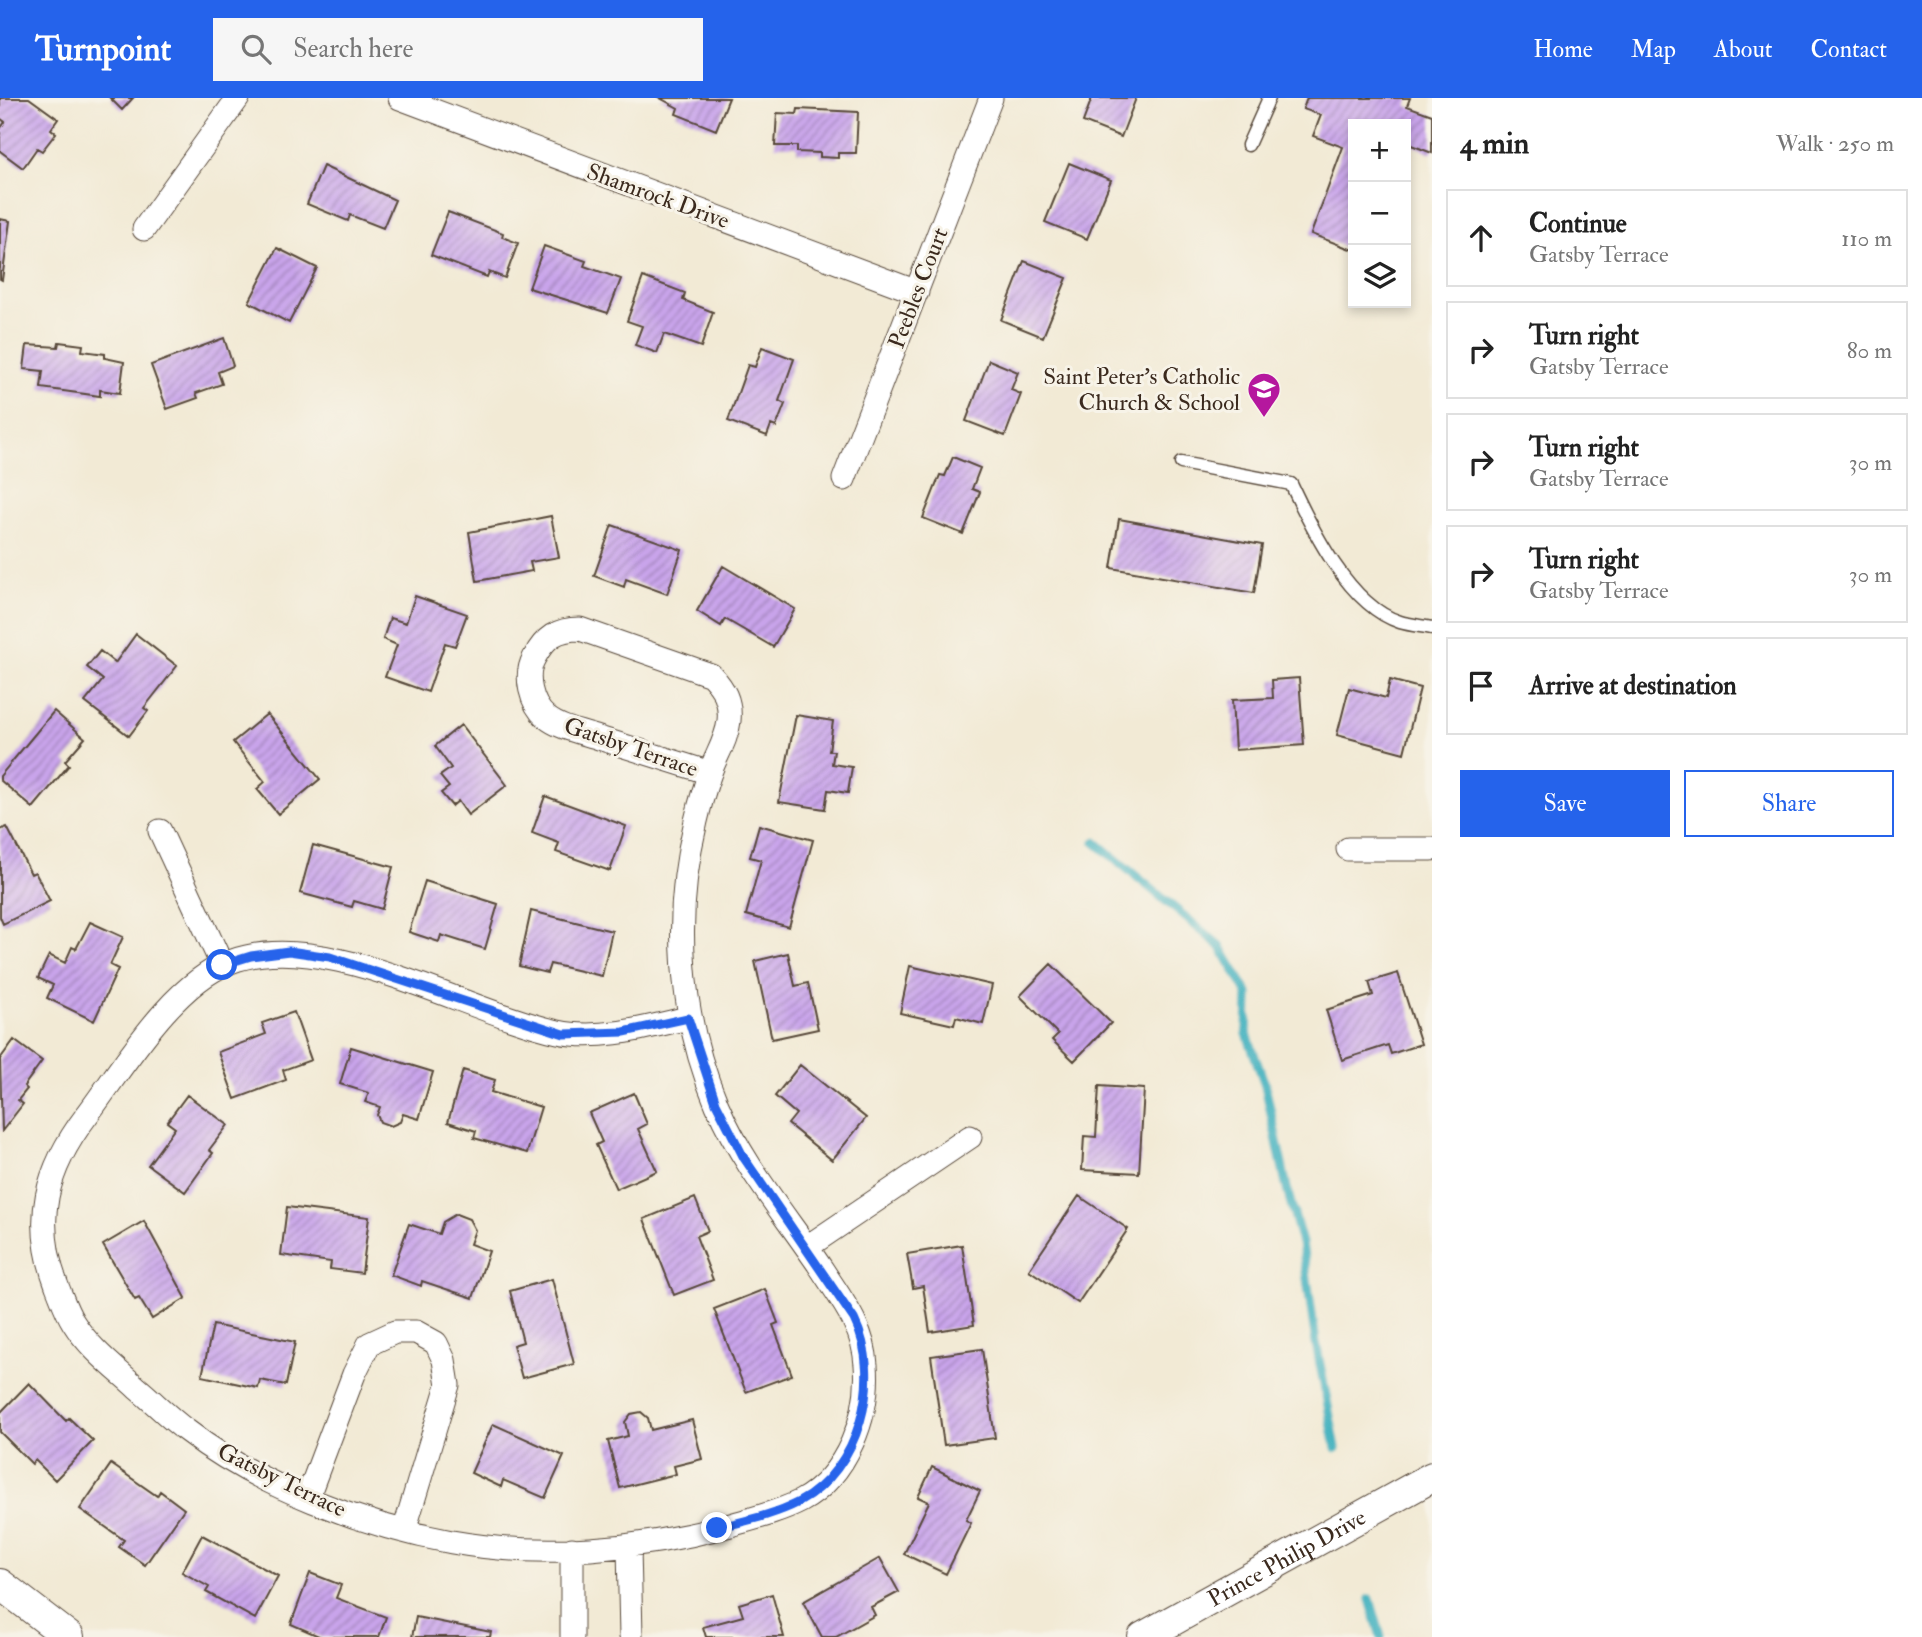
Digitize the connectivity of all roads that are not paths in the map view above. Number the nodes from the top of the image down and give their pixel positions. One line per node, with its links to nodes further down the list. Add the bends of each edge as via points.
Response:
1 (238, 98): 6 (street)
2 (400, 98): 7 (street, Shamrock Drive)
3 (991, 98): 7 (street, Peebles Court)
4 (1269, 98): 5 (lane)
5 (1248, 145)
6 (144, 229)
7 (917, 292): 9 (street, Peebles Court)
8 (1181, 463): 10 (lane, via 1292,484 1321,546 1369,604 1399,622)
9 (844, 478)
10 (1432, 628)
11 (710, 773): 11 (street, Gatsby Terrace, via 546,717 529,682 530,664 541,644 560,629 580,629 711,675 725,690 730,709 729,730); 16 (street, Gatsby Terrace, via 695,824 685,888 682,953)
12 (160, 831): 15 (street)
13 (1348, 849): 14 (street)
14 (1432, 849)
15 (222, 965): 16 (street, Gatsby Terrace, via 289,951 330,957 564,1034 624,1032); 20 (street, Gatsby Terrace, via 166,1012 70,1137 50,1180 43,1219 47,1258 71,1319 97,1353 189,1433 256,1474)
16 (688, 1018): 18 (street, Gatsby Terrace, via 716,1103 744,1158)
17 (970, 1137): 18 (street)
18 (807, 1247): 22 (street, Gatsby Terrace, via 854,1319 866,1358 861,1418 842,1460 829,1480 798,1503 717,1528)
19 (1432, 1477): 28 (street, Prince Philip Drive)
20 (309, 1496): 21 (street, Gatsby Terrace); 21 (street, via 369,1344 396,1332 416,1332 436,1343 448,1385)
21 (404, 1531): 23 (street, Gatsby Terrace, via 469,1544)
22 (629, 1547): 23 (street, Gatsby Terrace); 27 (street)
23 (572, 1549): 26 (street)
24 (0, 1584): 25 (street)
25 (69, 1637)
26 (572, 1637)
27 (631, 1637)
28 (1143, 1637)

